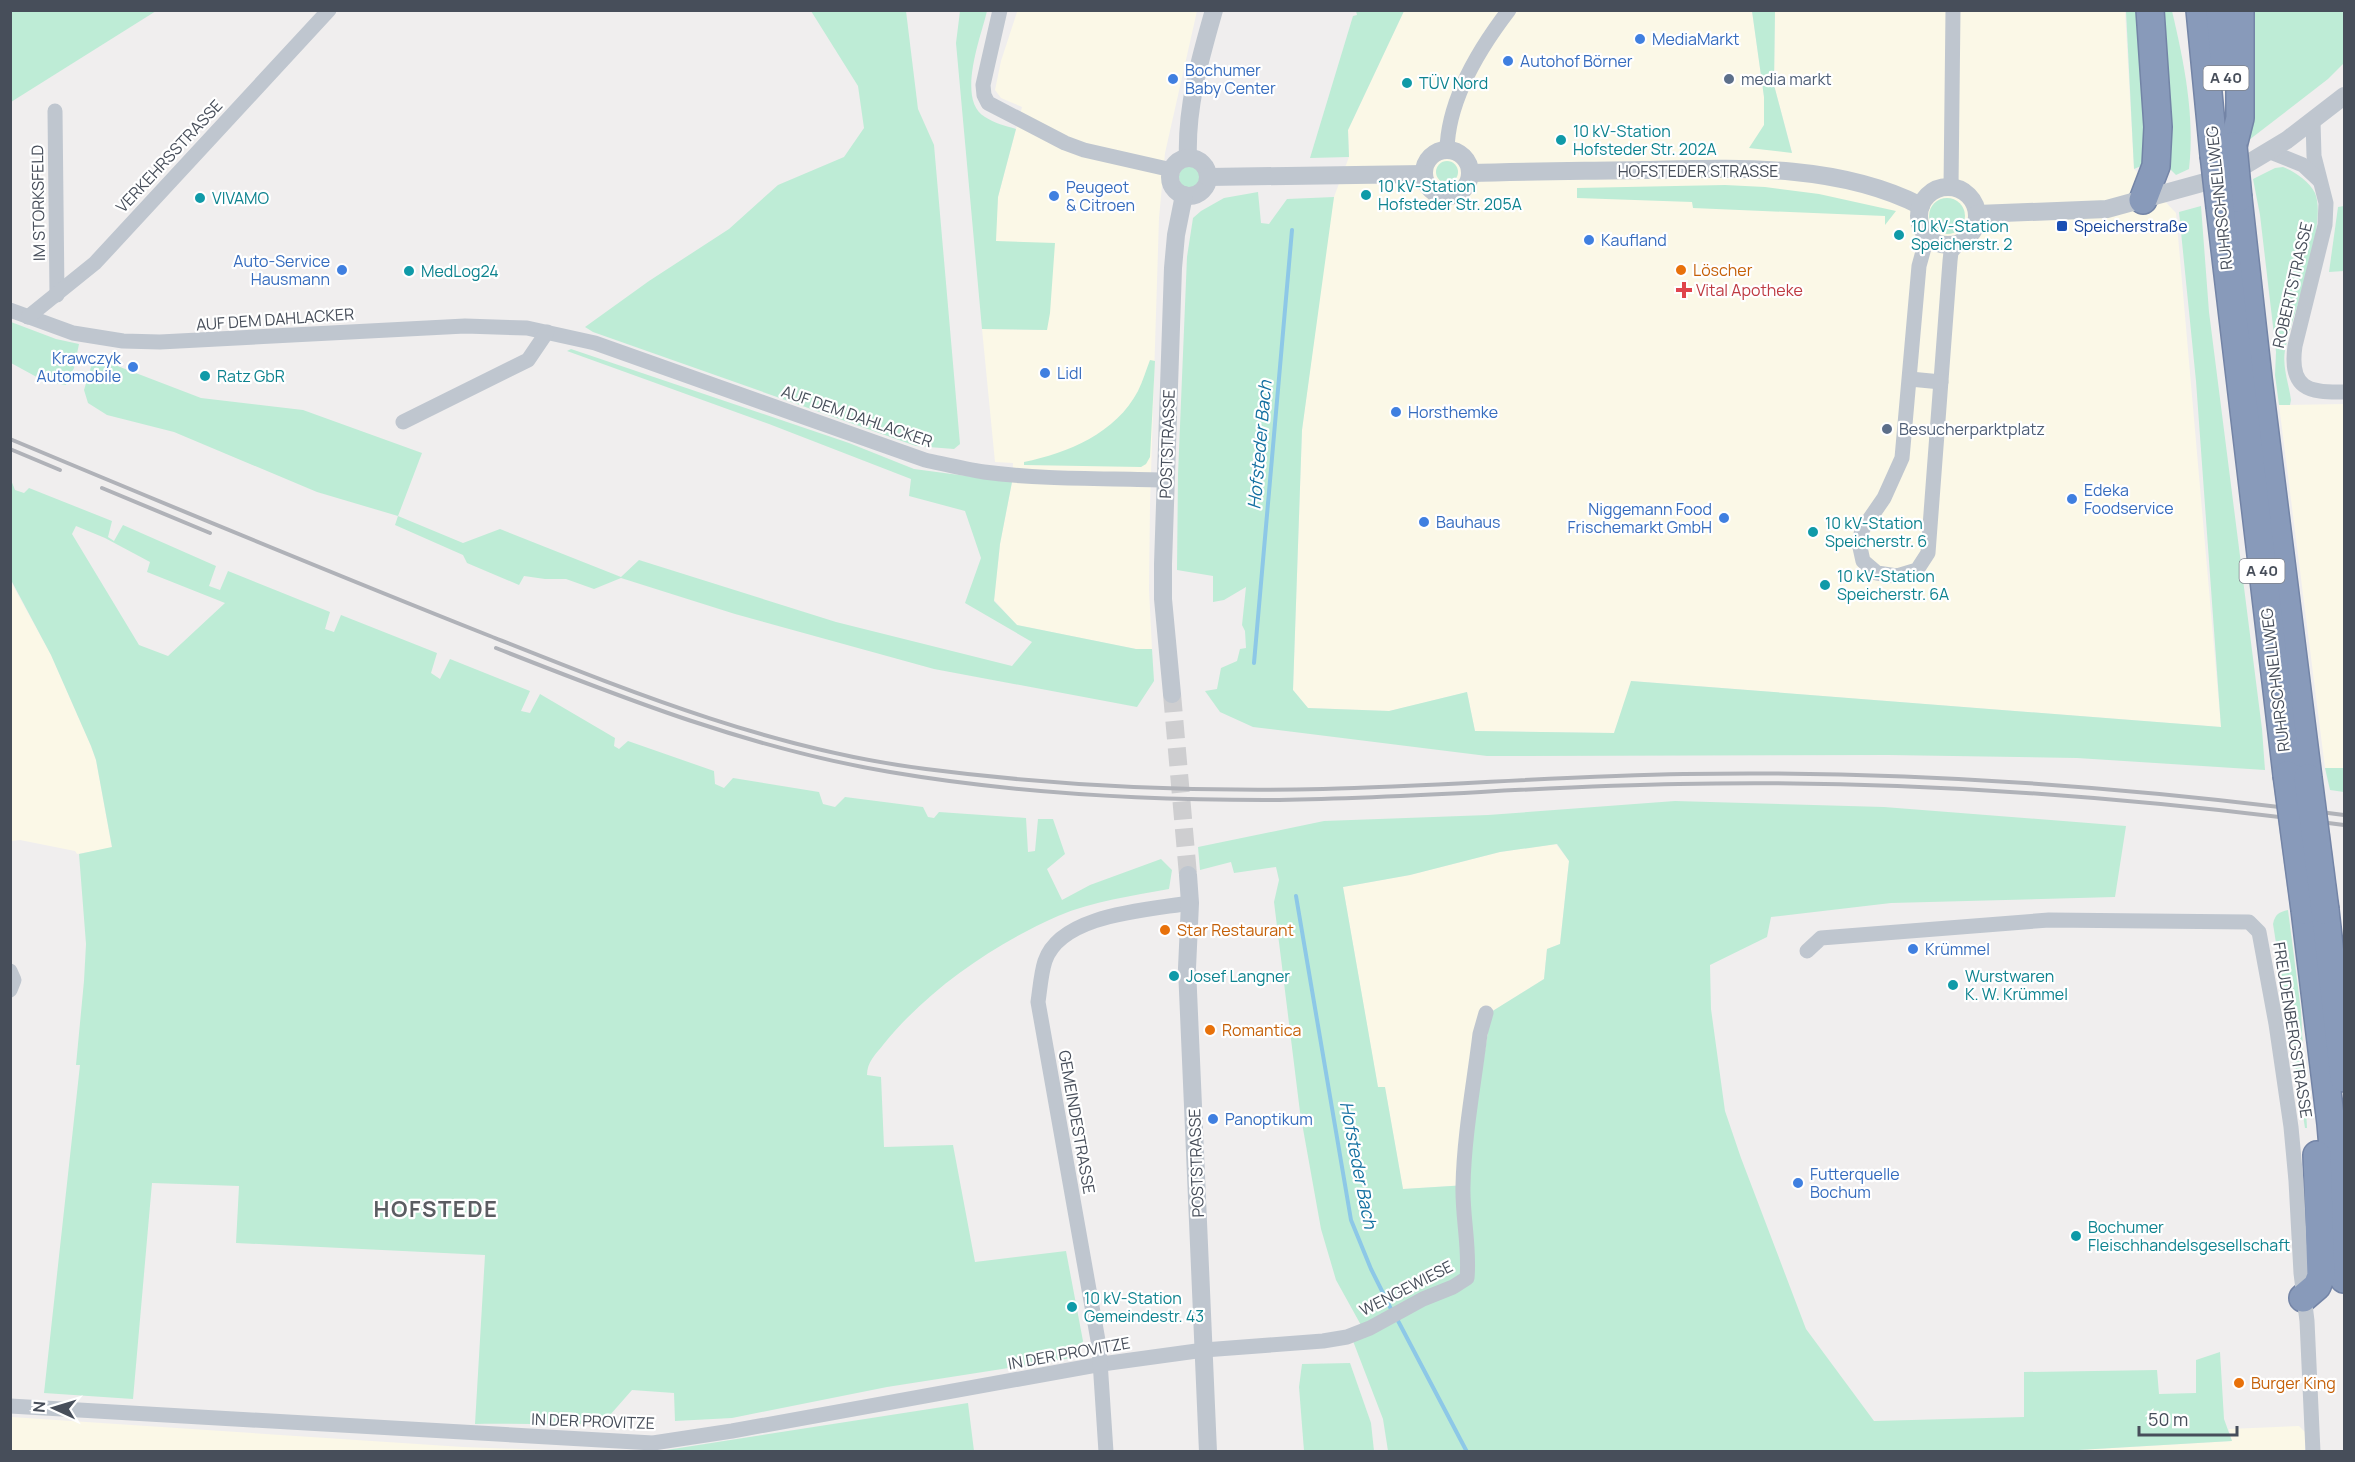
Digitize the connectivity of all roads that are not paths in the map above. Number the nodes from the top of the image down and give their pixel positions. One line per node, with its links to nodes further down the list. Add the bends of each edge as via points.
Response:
1 (329, 10): 30 (street, VERKEHRSSTRASSE, via 95,263)
2 (1000, 10): 18 (street, via 983,85 988,103 1074,147)
3 (1214, 10): 17 (street, via 1193,90)
4 (1509, 10): 15 (street, via 1488,40 1458,98 1450,119)
5 (1953, 10): 23 (street)
6 (2150, 10): 25 (highway, via 2158,127 2156,166)
7 (2184, 10): 14 (highway)
8 (2200, 10): 14 (highway, RUHRSCHNELLWEG / A 40)
9 (2220, 10): 14 (highway, RUHRSCHNELLWEG / A 40)
10 (2240, 10): 14 (highway, via 2240,118)
11 (2344, 96): 13 (street)
12 (55, 111): 30 (street, IM STORKSFELD)
13 (2313, 122): 16 (street); 22 (street, ROBERTSTRASSE, via 2314,156)
14 (2220, 145): 42 (highway, RUHRSCHNELLWEG / A 40, bridge)
15 (1447, 150): 19 (street, via 1463,157); 20 (street, via 1430,158)
16 (2268, 151): 22 (street, via 2303,165); 25 (street, via 2209,181)
17 (1188, 158): 18 (street); 21 (street, via 1203,163)
18 (1172, 170): 24 (street, via 1171,182)
19 (1470, 173): 20 (street, via 1466,186 1450,195 1434,192); 26 (street, HOFSTEDER STRASSE, via 1721,168 1788,172 1894,193)
20 (1424, 174): 21 (street)
21 (1208, 177): 24 (street, via 1199,193)
22 (2321, 183): 36 (street, ROBERTSTRASSE, via 2326,203 2325,225 2292,363 2305,388 2319,393)
23 (1951, 187): 26 (street, via 1932,192); 27 (street, via 1971,198)
24 (1184, 195): 38 (street, POSTSTRASSE, via 1173,268)
25 (2143, 200): 27 (street, via 2108,209)
26 (1921, 206): 28 (street, via 1920,223)
27 (1977, 214): 29 (street, via 1973,231)
28 (1927, 237): 29 (street, via 1943,245); 34 (street, via 1919,266)
29 (1959, 243): 35 (street, via 1951,252)
30 (57, 294): 32 (street, VERKEHRSSTRASSE)
31 (10, 310): 32 (street, AUF DEM DAHLACKER)
32 (28, 317): 33 (street, AUF DEM DAHLACKER, via 73,333 123,341 465,326 508,326)
33 (547, 332): 37 (street, via 528,360); 38 (street, AUF DEM DAHLACKER, via 595,343 925,460 1012,475)
34 (1910, 379): 35 (street); 35 (street, via 1902,458 1884,498 1862,530 1859,543 1863,561 1883,575 1897,576 1917,570 1928,553)
35 (1941, 382)
36 (2344, 392)
37 (404, 422)
38 (1166, 480): 39 (street, POSTSTRASSE, via 1163,587)
39 (1172, 694)
40 (1188, 875): 41 (street, POSTSTRASSE)
41 (1190, 903): 51 (street, POSTSTRASSE, via 1188,968); 52 (street, GEMEINDESTRASSE, via 1086,922 1068,932 1045,960 1038,1002)
42 (2315, 910): 45 (highway, RUHRSCHNELLWEG / A 40); 48 (highway, RUHRSCHNELLWEG / A 40)
43 (1807, 951): 50 (street, FREUDENBERGSTRASSE, via 1821,939 2049,921 2249,922 2259,932 2291,1127)
44 (10, 971): 46 (street, via 14,980)
45 (2312, 977): 49 (highway, RUHRSCHNELLWEG / A 40, via 2331,1124); 50 (highway, via 2321,1276 2317,1286)
46 (10, 990)
47 (1486, 1013): 51 (street, WENGEWIESE, via 1464,1165 1467,1278 1347,1337)
48 (2344, 1078)
49 (2344, 1279)
50 (2303, 1298): 56 (street, FREUDENBERGSTRASSE)
51 (1204, 1350): 52 (street, IN DER PROVITZE); 55 (street, POSTSTRASSE)
52 (1102, 1364): 53 (street, IN DER PROVITZE, via 653,1443); 54 (street, GEMEINDESTRASSE)
53 (10, 1406)
54 (1107, 1452)
55 (1208, 1452)
56 (2313, 1452)

